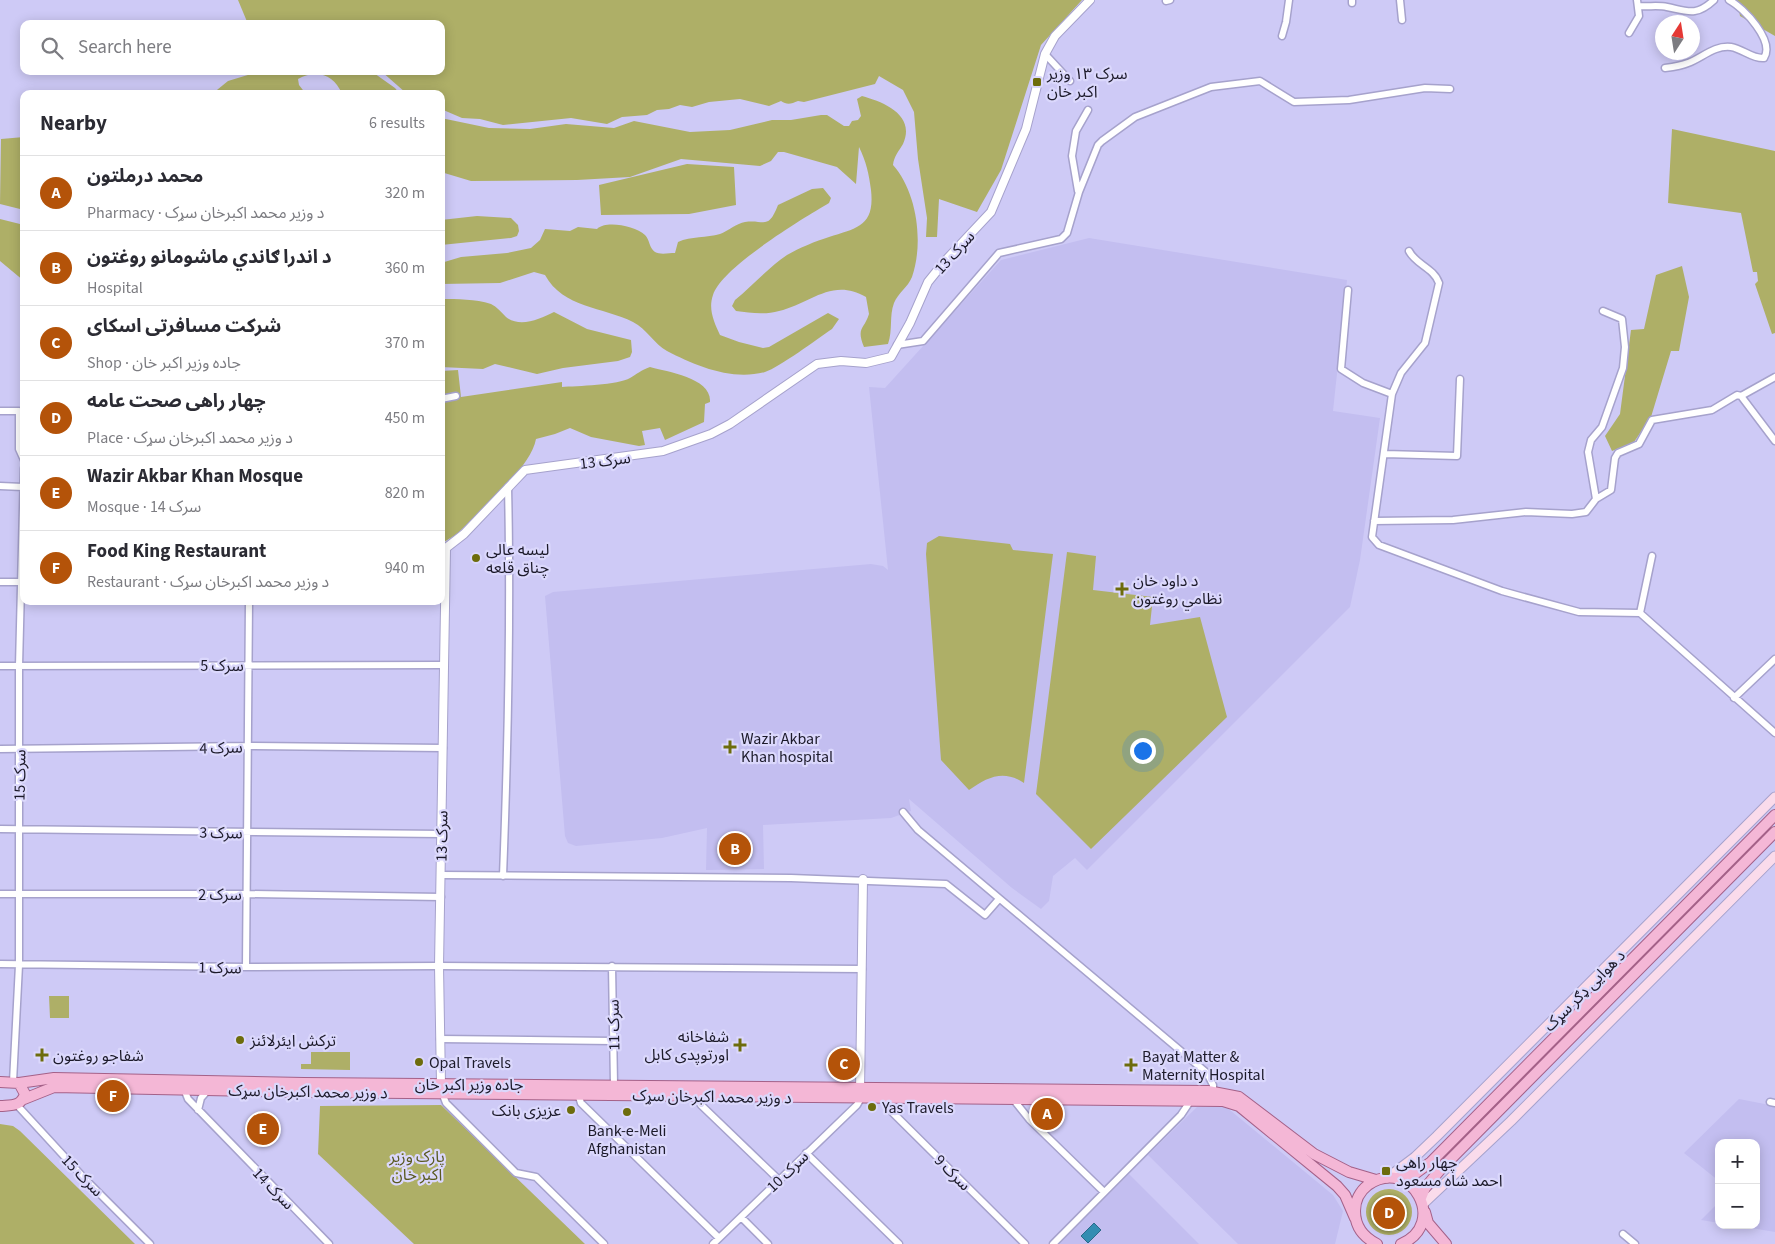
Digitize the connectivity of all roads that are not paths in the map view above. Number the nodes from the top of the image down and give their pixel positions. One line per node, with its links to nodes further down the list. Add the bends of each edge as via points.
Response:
1 (1090, 0): 10 (street, سرک 13, via 1055,36)
2 (1289, 0): 9 (street)
3 (1400, 0): 7 (street)
4 (1714, 0): 6 (street, via 1695,12)
5 (1729, 0): 11 (street, via 1766,39 1764,58 1759,59 1732,47 1720,48 1690,63)
6 (1638, 3): 8 (street, via 1639,16)
7 (1402, 20)
8 (1629, 33)
9 (1282, 36)
10 (1045, 54): 12 (street); 19 (street, سرک 13, via 1026,129 991,212 928,282)
11 (1665, 68)
12 (1070, 82)
13 (1450, 89): 15 (street, via 1425,88 1349,100 1294,102 1260,81 1211,87 1135,117 1102,141)
14 (1088, 110): 15 (street, via 1076,131 1072,156)
15 (1078, 192): 19 (street, via 1071,223 1061,239 999,254 923,341)
16 (1409, 250): 22 (street, via 1437,276 1439,282 1425,343 1401,374)
17 (1348, 290): 22 (street, via 1341,369 1363,384)
18 (1603, 311): 33 (street, via 1622,319 1625,346 1623,368 1602,427 1591,440 1588,452)
19 (897, 345): 32 (street, سرک 13, via 891,357 878,362 817,364 730,424 696,440 655,452 525,470)
20 (1775, 376): 24 (street)
21 (1460, 379): 29 (street, via 1457,456)
22 (1392, 394): 29 (street)
23 (456, 396): 25 (street)
24 (1741, 396): 27 (street); 33 (street, via 1737,394 1712,410 1652,420 1639,444 1618,453 1611,490)
25 (445, 397)
26 (0, 411): 28 (street, via 19,411)
27 (1775, 441)
28 (20, 453)
29 (1384, 454): 34 (street)
30 (0, 486): 31 (street)
31 (20, 487)
32 (508, 487): 36 (street, سرک 13, via 464,534 446,548); 64 (street, via 510,696)
33 (1596, 499): 34 (street, via 1586,512 1572,514 1526,512 1454,520)
34 (1374, 521): 42 (street, via 1372,537 1379,545 1502,591 1579,612)
35 (1652, 556): 42 (street)
36 (445, 560)
37 (0, 582): 38 (street)
38 (20, 582)
39 (22, 605): 47 (street, سرک 15)
40 (249, 605): 44 (street)
41 (443, 605): 45 (street, سرک 13)
42 (1640, 613): 48 (street)
43 (1775, 659): 48 (street)
44 (250, 664): 45 (street, سرک 5); 47 (street, سرک 5); 50 (street)
45 (443, 664): 51 (street, سرک 13)
46 (0, 666): 47 (street, سرک 5)
47 (19, 666): 53 (street, سرک 15)
48 (1734, 698): 49 (street)
49 (1775, 733)
50 (249, 746): 51 (street, سرک 4); 53 (street, سرک 4); 59 (street)
51 (442, 748): 61 (street, سرک 13)
52 (0, 749): 53 (street, سرک 4)
53 (19, 750): 58 (street, سرک 15)
54 (1775, 797): 98 (main road, د هوایی ډګر سړک)
55 (904, 812): 70 (street, via 918,830)
56 (1775, 815): 98 (main road, via 1431,1162 1416,1173)
57 (0, 829): 58 (street, سرک 3)
58 (18, 829): 59 (street, سرک 3); 67 (street, سرک 15)
59 (247, 832): 61 (street, سرک 3); 68 (street)
60 (1775, 832): 102 (main road, via 1440,1170 1425,1188)
61 (441, 834): 63 (street, سرک 13)
62 (1775, 856): 102 (main road, via 1452,1179)
63 (441, 875): 64 (street); 69 (street, سرک 13)
64 (503, 876): 65 (street)
65 (863, 879): 70 (street, via 946,884 985,915); 76 (street)
66 (0, 894): 67 (street, سرک 2)
67 (18, 894): 68 (street, سرک 2); 72 (street, سرک 15)
68 (246, 894): 69 (street, سرک 2); 75 (street)
69 (441, 897): 73 (street, سرک 13)
70 (999, 899): 90 (street, via 1207,1072 1213,1084)
71 (0, 964): 72 (street, سرک 1)
72 (19, 964): 75 (street, سرک 1); 80 (street, سرک 15)
73 (439, 966): 74 (street, سرک 1); 75 (street, سرک 1); 77 (street, سرک 13)
74 (612, 966): 76 (street, سرک 1); 78 (street, سرک 11)
75 (246, 967)
76 (862, 969): 82 (street)
77 (440, 1039): 78 (street); 85 (street, سرک 13)
78 (613, 1041): 81 (street, سرک 11)
79 (0, 1082): 80 (main road, جاده وزیر اکبر خان)
80 (16, 1083): 85 (main road, جاده وزیر اکبر خان, via 54,1078); 94 (main road, via 24,1089)
81 (614, 1085): 87 (main road); 88 (main road)
82 (860, 1087): 83 (main road, د وزیر محمد اکبرخان سړک); 88 (main road); 91 (street)
83 (885, 1087): 89 (main road, د وزیر محمد اکبرخان سړک); 92 (street)
84 (184, 1089): 86 (main road, د وزیر محمد اکبرخان سړک); 94 (main road, د وزیر محمد اکبرخان سړک, via 54,1088); 96 (street, سرک 14)
85 (441, 1089): 86 (main road, د وزیر محمد اکبرخان سړک); 87 (main road, د وزیر محمد اکبرخان سړک); 109 (street, via 446,1103 516,1173 536,1177)
86 (208, 1090): 96 (street, via 201,1098)
87 (578, 1090): 88 (main road, د وزیر محمد اکبرخان سړک); 106 (street, via 581,1103)
88 (693, 1091): 91 (main road, د وزیر محمد اکبرخان سړک); 99 (street)
89 (1011, 1093): 90 (main road, د وزیر محمد اکبرخان سړک); 92 (main road, د وزیر محمد اکبرخان سړک); 93 (main road, د وزیر محمد اکبرخان سړک); 101 (street, via 1029,1119)
90 (1213, 1096): 93 (main road, د وزیر محمد اکبرخان سړک); 100 (main road, د وزیر محمد اکبرخان سړک, via 1239,1097 1314,1154 1349,1172); 104 (main road, د وزیر محمد اکبرخان سړک, via 1239,1106 1346,1195)
91 (861, 1098): 92 (main road, د وزیر محمد اکبرخان سړک); 97 (street, سرک 10)
92 (885, 1098): 113 (street, سرک 9, via 892,1112)
93 (1191, 1100): 101 (street, via 1181,1115)
94 (20, 1102): 95 (main road, د وزیر محمد اکبرخان سړک); 107 (street, سرک 15, via 85,1179)
95 (0, 1106)
96 (198, 1110): 108 (street, سرک 14)
97 (806, 1153): 99 (street, سرک 10); 112 (street)
98 (1392, 1178): 100 (main road); 102 (main road, via 1407,1182)
99 (778, 1179): 103 (street, سرک 10)
100 (1376, 1180): 104 (main road, via 1359,1195)
101 (1104, 1192): 114 (street)
102 (1422, 1204): 116 (main road, via 1422,1222 1417,1233); 117 (main road, via 1428,1223)
103 (741, 1217): 106 (street, سرک 10); 111 (street)
104 (1355, 1218): 115 (main road, د وزیر محمد اکبرخان سړک, via 1363,1234)
105 (1622, 1234): 118 (street)
106 (719, 1238): 110 (street, سرک 10)
107 (150, 1244)
108 (329, 1244)
109 (604, 1244)
110 (713, 1244)
111 (768, 1244)
112 (898, 1244)
113 (1025, 1244)
114 (1053, 1244)
115 (1377, 1244)
116 (1401, 1244)
117 (1446, 1244)
118 (1635, 1244)

